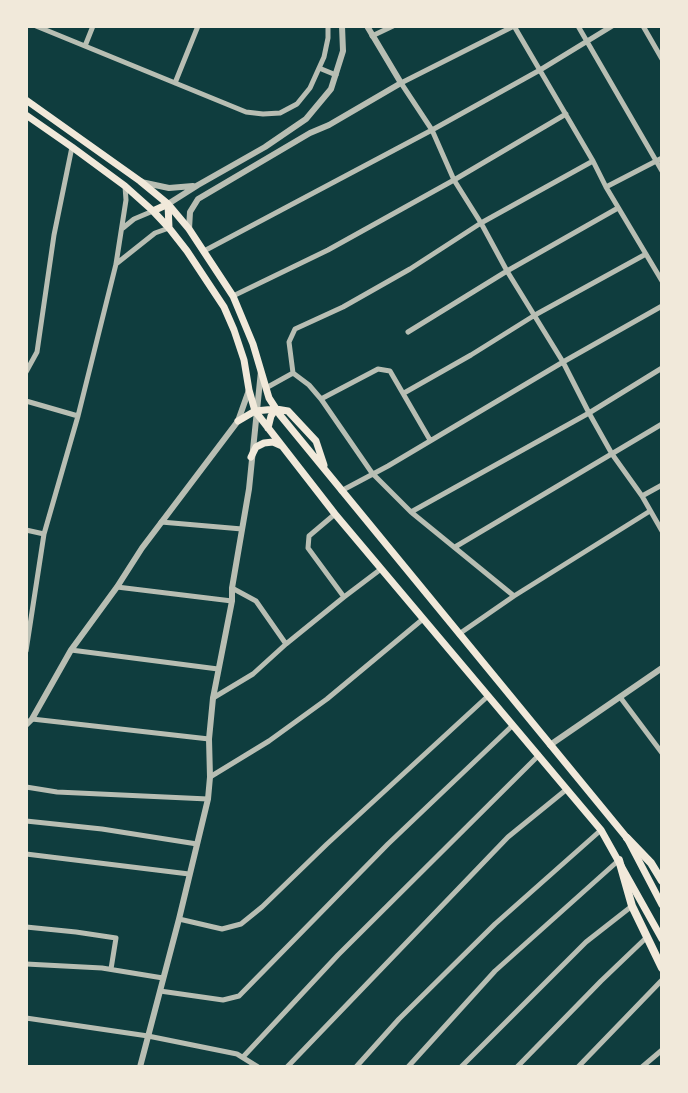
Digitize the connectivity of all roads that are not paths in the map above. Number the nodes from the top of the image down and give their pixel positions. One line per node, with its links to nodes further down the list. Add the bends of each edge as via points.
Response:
1 (36, 26): 14 (street)
2 (93, 26): 14 (street)
3 (198, 26): 19 (street)
4 (328, 26): 16 (street)
5 (342, 26): 18 (street, via 343,51)
6 (367, 26): 12 (street)
7 (393, 26): 12 (street)
8 (514, 26): 17 (street); 20 (street)
9 (578, 26): 13 (street)
10 (612, 26): 13 (street)
11 (643, 26): 15 (street)
12 (372, 36): 20 (street)
13 (587, 42): 17 (street); 28 (street)
14 (85, 46): 19 (street)
15 (662, 59)
16 (319, 68): 18 (street); 19 (street, via 297,104 271,114 246,112)
17 (540, 70): 22 (street); 25 (street)
18 (336, 75): 27 (street, via 331,89 306,119)
19 (175, 83)
20 (401, 83): 25 (street); 30 (street)
21 (26, 100): 33 (main road)
22 (566, 114): 29 (street); 32 (street)
23 (27, 118): 24 (street); 26 (main road)
24 (26, 127)
25 (432, 130): 32 (street); 44 (street)
26 (72, 146): 35 (main road); 56 (street, via 37,352)
27 (247, 157): 30 (street); 34 (street)
28 (659, 160): 31 (street); 36 (street)
29 (593, 161): 36 (street); 40 (street)
30 (252, 167): 43 (street, via 198,199 190,212)
31 (662, 170)
32 (454, 180): 40 (street); 49 (street)
33 (140, 181): 34 (street, via 169,188); 37 (main road)
34 (198, 185): 37 (street)
35 (125, 186): 39 (main road); 41 (street)
36 (606, 187): 38 (street)
37 (169, 204): 39 (main road); 42 (main road); 43 (main road)
38 (618, 208): 45 (street); 47 (street)
39 (153, 211): 41 (street); 42 (main road)
40 (481, 223): 47 (street); 57 (street, via 411,269 295,329 289,342)
41 (122, 228): 46 (street)
42 (169, 228): 46 (street, via 155,233); 59 (main road, via 224,307 244,360)
43 (189, 229): 44 (main road)
44 (204, 251): 49 (main road)
45 (646, 254): 48 (street); 51 (street)
46 (116, 264): 66 (street)
47 (507, 271): 51 (street); 52 (street)
48 (662, 281)
49 (233, 296): 54 (main road)
50 (662, 306): 53 (street)
51 (535, 315): 53 (street); 60 (street)
52 (408, 332)
53 (563, 362): 65 (street); 70 (street)
54 (261, 366): 58 (main road); 64 (street)
55 (662, 368): 65 (street)
56 (26, 372)
57 (293, 373): 58 (street); 61 (street)
58 (266, 388): 63 (main road)
59 (249, 390): 64 (main road); 67 (street)
60 (404, 393): 61 (street, via 390,371 377,369); 70 (street)
61 (321, 399): 74 (street)
62 (26, 401): 66 (street)
63 (276, 409): 64 (main road); 69 (main road); 76 (main road)
64 (255, 411): 67 (main road); 69 (main road); 73 (street)
65 (589, 413): 72 (street); 79 (street)
66 (78, 416): 85 (street)
67 (238, 421): 81 (street)
68 (662, 424): 72 (street)
69 (268, 428): 71 (main road)
70 (430, 440): 74 (street)
71 (282, 446): 73 (main road, via 264,443); 80 (main road)
72 (612, 454): 77 (street); 86 (street)
73 (251, 457): 82 (street)
74 (372, 473): 76 (street); 79 (street)
75 (662, 485): 77 (street)
76 (341, 491): 94 (main road)
77 (642, 496): 78 (street)
78 (650, 511): 84 (street); 91 (street)
79 (411, 512): 86 (street)
80 (335, 514): 87 (main road); 90 (street, via 309,536 308,548)
81 (160, 523): 82 (street); 88 (street)
82 (243, 529): 89 (street)
83 (26, 530): 85 (street)
84 (662, 531)
85 (44, 534): 95 (street)
86 (455, 547): 91 (street)
87 (381, 569): 90 (street); 93 (main road)
88 (117, 587): 92 (street); 97 (street)
89 (232, 588): 92 (street); 96 (street, via 256,601)
90 (344, 597): 96 (street)
91 (514, 597): 94 (street)
92 (232, 601): 100 (street)
93 (424, 619): 101 (main road); 111 (street, via 327,699)
94 (459, 634): 108 (main road)
95 (27, 637): 98 (street)
96 (286, 644): 103 (street, via 253,674)
97 (71, 650): 100 (street); 104 (street)
98 (26, 651)
99 (662, 668): 102 (street)
100 (218, 669): 103 (street)
101 (488, 696): 106 (main road); 125 (street, via 242,924 222,929)
102 (620, 697): 108 (street); 109 (street)
103 (213, 698): 107 (street)
104 (32, 719): 105 (street); 107 (street)
105 (26, 725)
106 (513, 725): 110 (main road); 134 (street, via 239,996 223,1000)
107 (209, 739): 111 (street)
108 (550, 745): 117 (main road)
109 (662, 753)
110 (539, 755): 113 (main road); 138 (street, via 338,955)
111 (210, 777): 114 (street)
112 (26, 787): 114 (street)
113 (567, 789): 116 (main road); 141 (street, via 508,837)
114 (208, 799): 118 (street)
115 (26, 821): 118 (street)
116 (601, 830): 120 (main road); 142 (street, via 495,924)
117 (627, 838): 122 (main road); 123 (main road)
118 (197, 844): 121 (street)
119 (26, 854): 121 (street)
120 (619, 860): 124 (main road); 128 (main road); 143 (street, via 495,971)
121 (189, 874): 125 (street)
122 (662, 881)
123 (662, 905)
124 (632, 906): 127 (main road); 144 (street, via 586,942)
125 (179, 919): 132 (street)
126 (26, 927): 131 (street, via 116,938)
127 (647, 937): 130 (main road); 145 (street)
128 (662, 939)
129 (26, 964): 131 (street)
130 (662, 968)
131 (111, 969): 132 (street)
132 (163, 978): 134 (street)
133 (662, 980): 146 (street)
134 (160, 992): 136 (street)
135 (26, 1018): 136 (street)
136 (148, 1036): 138 (street); 139 (street)
137 (662, 1050): 147 (street)
138 (243, 1057): 140 (street)
139 (140, 1067)
140 (258, 1067)
141 (287, 1067)
142 (356, 1067)
143 (408, 1067)
144 (461, 1067)
145 (517, 1067)
146 (578, 1067)
147 (642, 1067)

